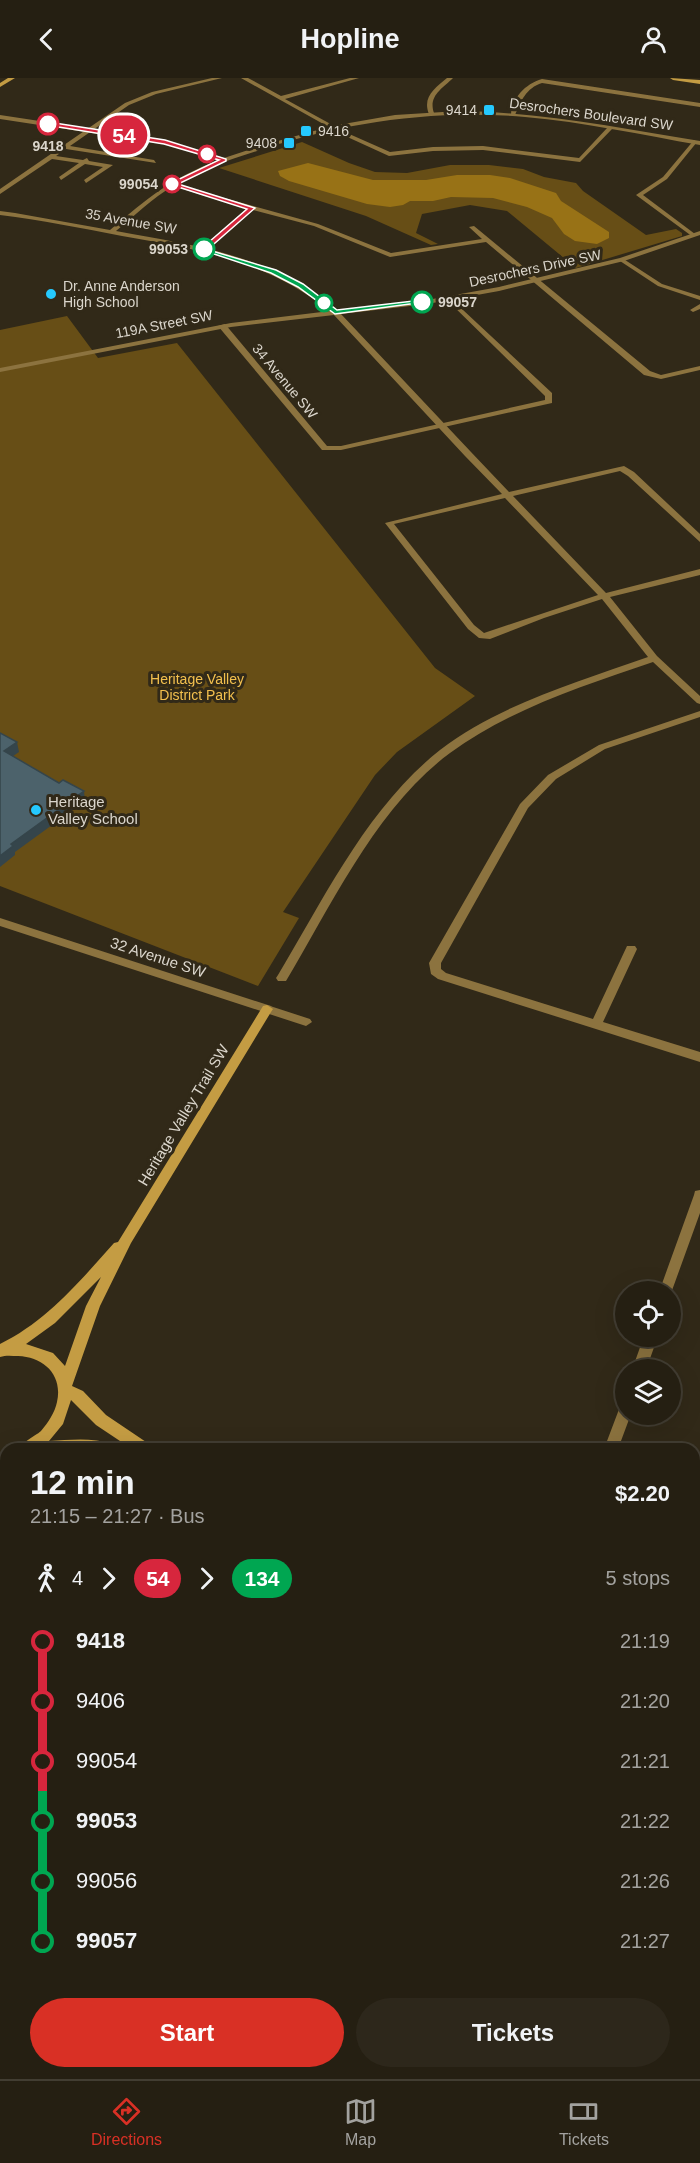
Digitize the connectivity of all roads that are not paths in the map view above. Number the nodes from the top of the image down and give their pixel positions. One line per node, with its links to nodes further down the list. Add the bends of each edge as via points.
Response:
1 (12, 78): 8 (main road)
2 (219, 78): 17 (street, via 139,98)
3 (244, 78): 9 (street)
4 (356, 78): 9 (street)
5 (450, 78): 12 (street, via 430,97)
6 (673, 78): 7 (main road)
7 (700, 82)
8 (0, 85)
9 (280, 98): 15 (street)
10 (700, 105): 13 (street, via 539,81 519,98)
11 (0, 111): 17 (street)
12 (431, 113): 13 (street, Desrochers Boulevard SW); 15 (street, Desrochers Boulevard SW)
13 (513, 114): 16 (street, Desrochers Boulevard SW)
14 (0, 117): 17 (street)
15 (332, 126): 16 (street, via 389,154 483,148 578,160); 23 (street, Desrochers Boulevard SW)
16 (610, 128): 18 (street, Desrochers Boulevard SW)
17 (91, 129): 19 (street); 23 (street, via 177,144)
18 (697, 142): 39 (street, via 665,178 639,195)
19 (66, 147): 20 (street); 22 (street)
20 (98, 152): 21 (street); 24 (street)
21 (124, 157): 25 (street); 26 (street)
22 (51, 158): 24 (street); 34 (street)
23 (224, 160): 33 (street, Desrochers Boulevard SW)
24 (83, 162): 26 (street); 27 (street)
25 (154, 162)
26 (110, 166): 30 (street)
27 (71, 171): 28 (street); 31 (street)
28 (79, 172)
29 (87, 174): 30 (street)
30 (95, 175): 32 (street)
31 (61, 178)
32 (86, 181)
33 (172, 184): 35 (street); 38 (street, Desrochers Boulevard SW)
34 (0, 192)
35 (252, 208): 40 (street, via 332,230 390,255); 41 (street)
36 (0, 213): 38 (street, 35 Avenue SW)
37 (472, 227): 40 (street)
38 (111, 232): 41 (street, 35 Avenue SW)
39 (697, 234): 42 (street, Desrochers Drive SW)
40 (488, 240): 43 (street)
41 (204, 249): 46 (street, 35 Avenue SW, via 282,276)
42 (622, 260): 43 (street, Desrochers Drive SW); 45 (street, via 660,285)
43 (538, 281): 44 (street, Desrochers Drive SW); 48 (street, via 651,375 666,376)
44 (448, 298): 46 (street, Desrochers Drive SW); 50 (street, via 550,400)
45 (700, 298)
46 (335, 312): 47 (street, 119A Street SW); 50 (street, 35 Avenue SW)
47 (222, 326): 49 (street, 119A Street SW); 50 (street, 34 Avenue SW, via 319,443 341,448)
48 (700, 368)
49 (0, 370)
50 (442, 426): 51 (street, 35 Avenue SW)
51 (506, 495): 52 (street, via 621,468); 54 (street, 35 Avenue SW); 54 (street, via 389,523 482,636)
52 (700, 539)
53 (700, 572): 54 (street)
54 (604, 596): 55 (street, 35 Avenue SW)
55 (654, 658): 56 (street, 35 Avenue SW); 60 (street, via 494,721 422,771 362,848)
56 (700, 701)
57 (700, 714): 63 (street, via 602,747 552,777 524,806 435,963 435,971 442,976)
58 (0, 922): 61 (street, 32 Avenue SW)
59 (631, 949): 63 (street)
60 (282, 978)
61 (267, 1008): 62 (street, 32 Avenue SW); 66 (main road, Heritage Valley Trail SW)
62 (306, 1022)
63 (596, 1025): 64 (street)
64 (700, 1057)
65 (700, 1195): 67 (street)
66 (126, 1239): 68 (main road, Heritage Valley Trail SW, via 46,1324); 69 (main road, Heritage Valley Trail SW, via 93,1306)
67 (670, 1281)
68 (0, 1351): 69 (main road, via 17,1349 48,1359)
69 (66, 1387): 71 (main road, Heritage Valley Trail SW, via 60,1418); 72 (main road, via 101,1420)
70 (620, 1425): 73 (street)
71 (37, 1443)
72 (135, 1443)
73 (613, 1443)

